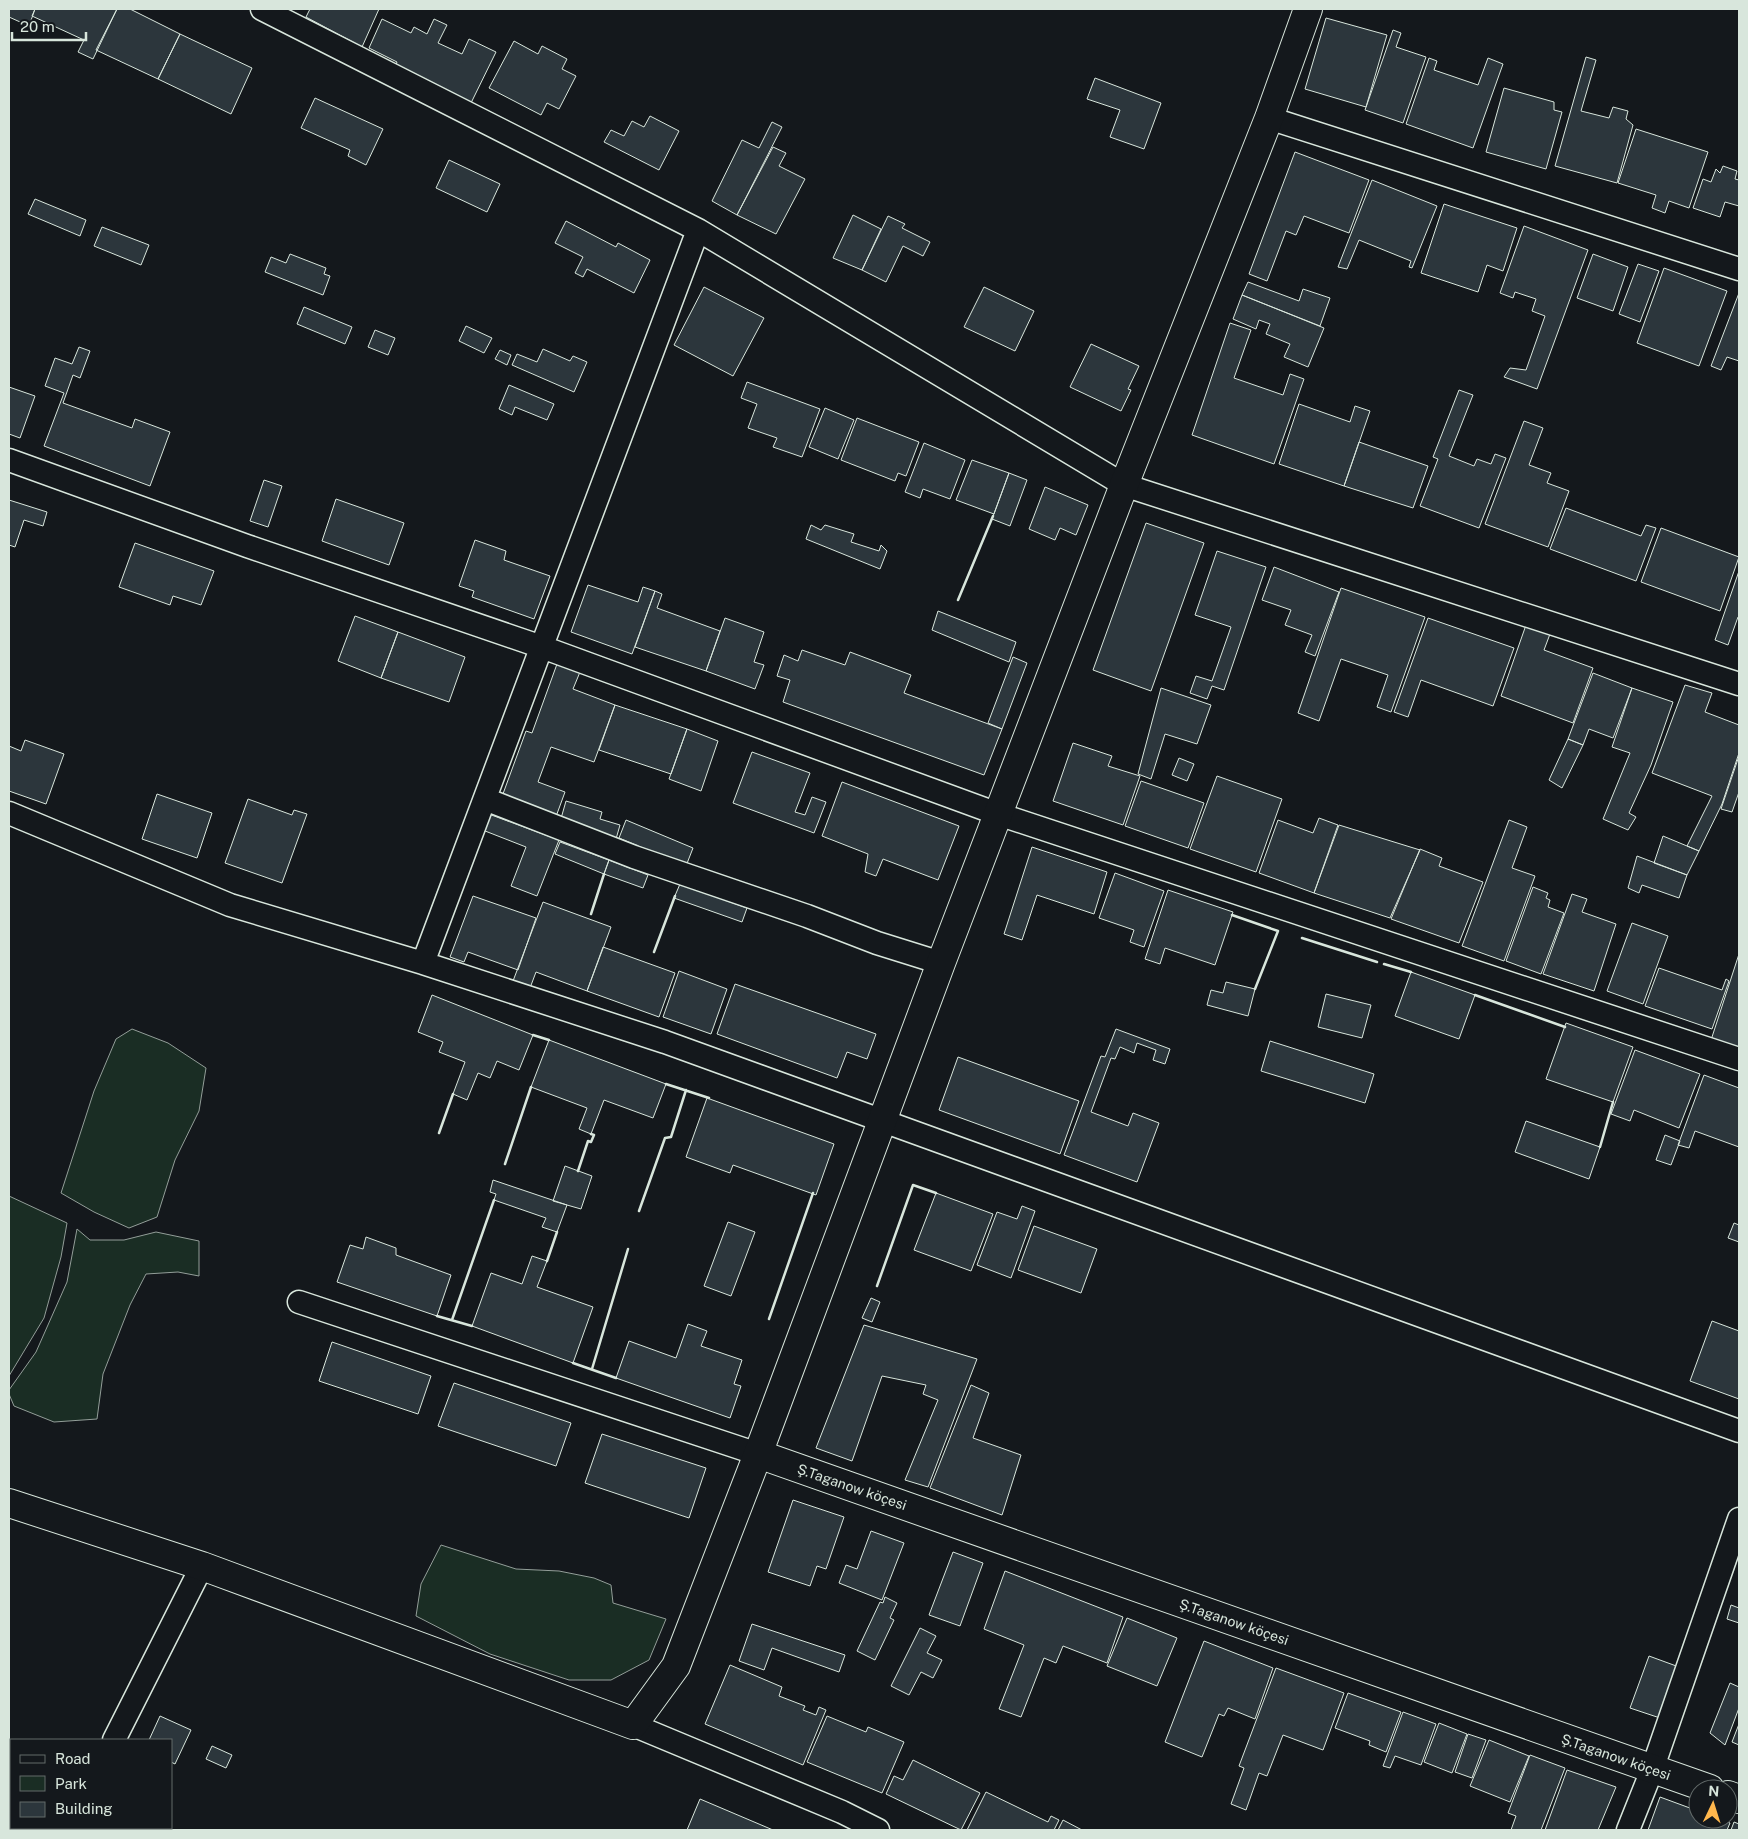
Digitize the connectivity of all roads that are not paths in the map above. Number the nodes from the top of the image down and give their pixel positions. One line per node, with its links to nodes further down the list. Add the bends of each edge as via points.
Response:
1 (262, 9): 4 (street)
2 (1308, 9): 3 (street)
3 (1269, 118): 5 (street); 7 (street)
4 (698, 230): 7 (street); 8 (street)
5 (1739, 269)
6 (9, 460): 8 (street)
7 (1124, 485): 9 (street); 12 (street)
8 (542, 647): 10 (street); 12 (street)
9 (1739, 684)
10 (485, 799): 13 (street); 14 (street, via 634,857)
11 (9, 813): 13 (street, via 230,905)
12 (998, 814): 14 (street); 15 (street)
13 (423, 963): 16 (street, via 665,1042)
14 (942, 964): 16 (street)
15 (1739, 1060)
16 (882, 1122): 18 (street); 19 (street)
17 (300, 1302): 19 (street)
18 (1739, 1431)
19 (758, 1454): 23 (street, via 676,1666); 25 (street, Ş.Taganow köçesi)
20 (9, 1503): 22 (street)
21 (1739, 1519): 25 (street)
22 (202, 1566): 23 (street); 24 (street)
23 (633, 1725): 27 (street)
24 (115, 1739)
25 (1652, 1770): 26 (street, Ş.Taganow köçesi); 28 (street)
26 (1688, 1782)
27 (878, 1830)
28 (1628, 1830)

